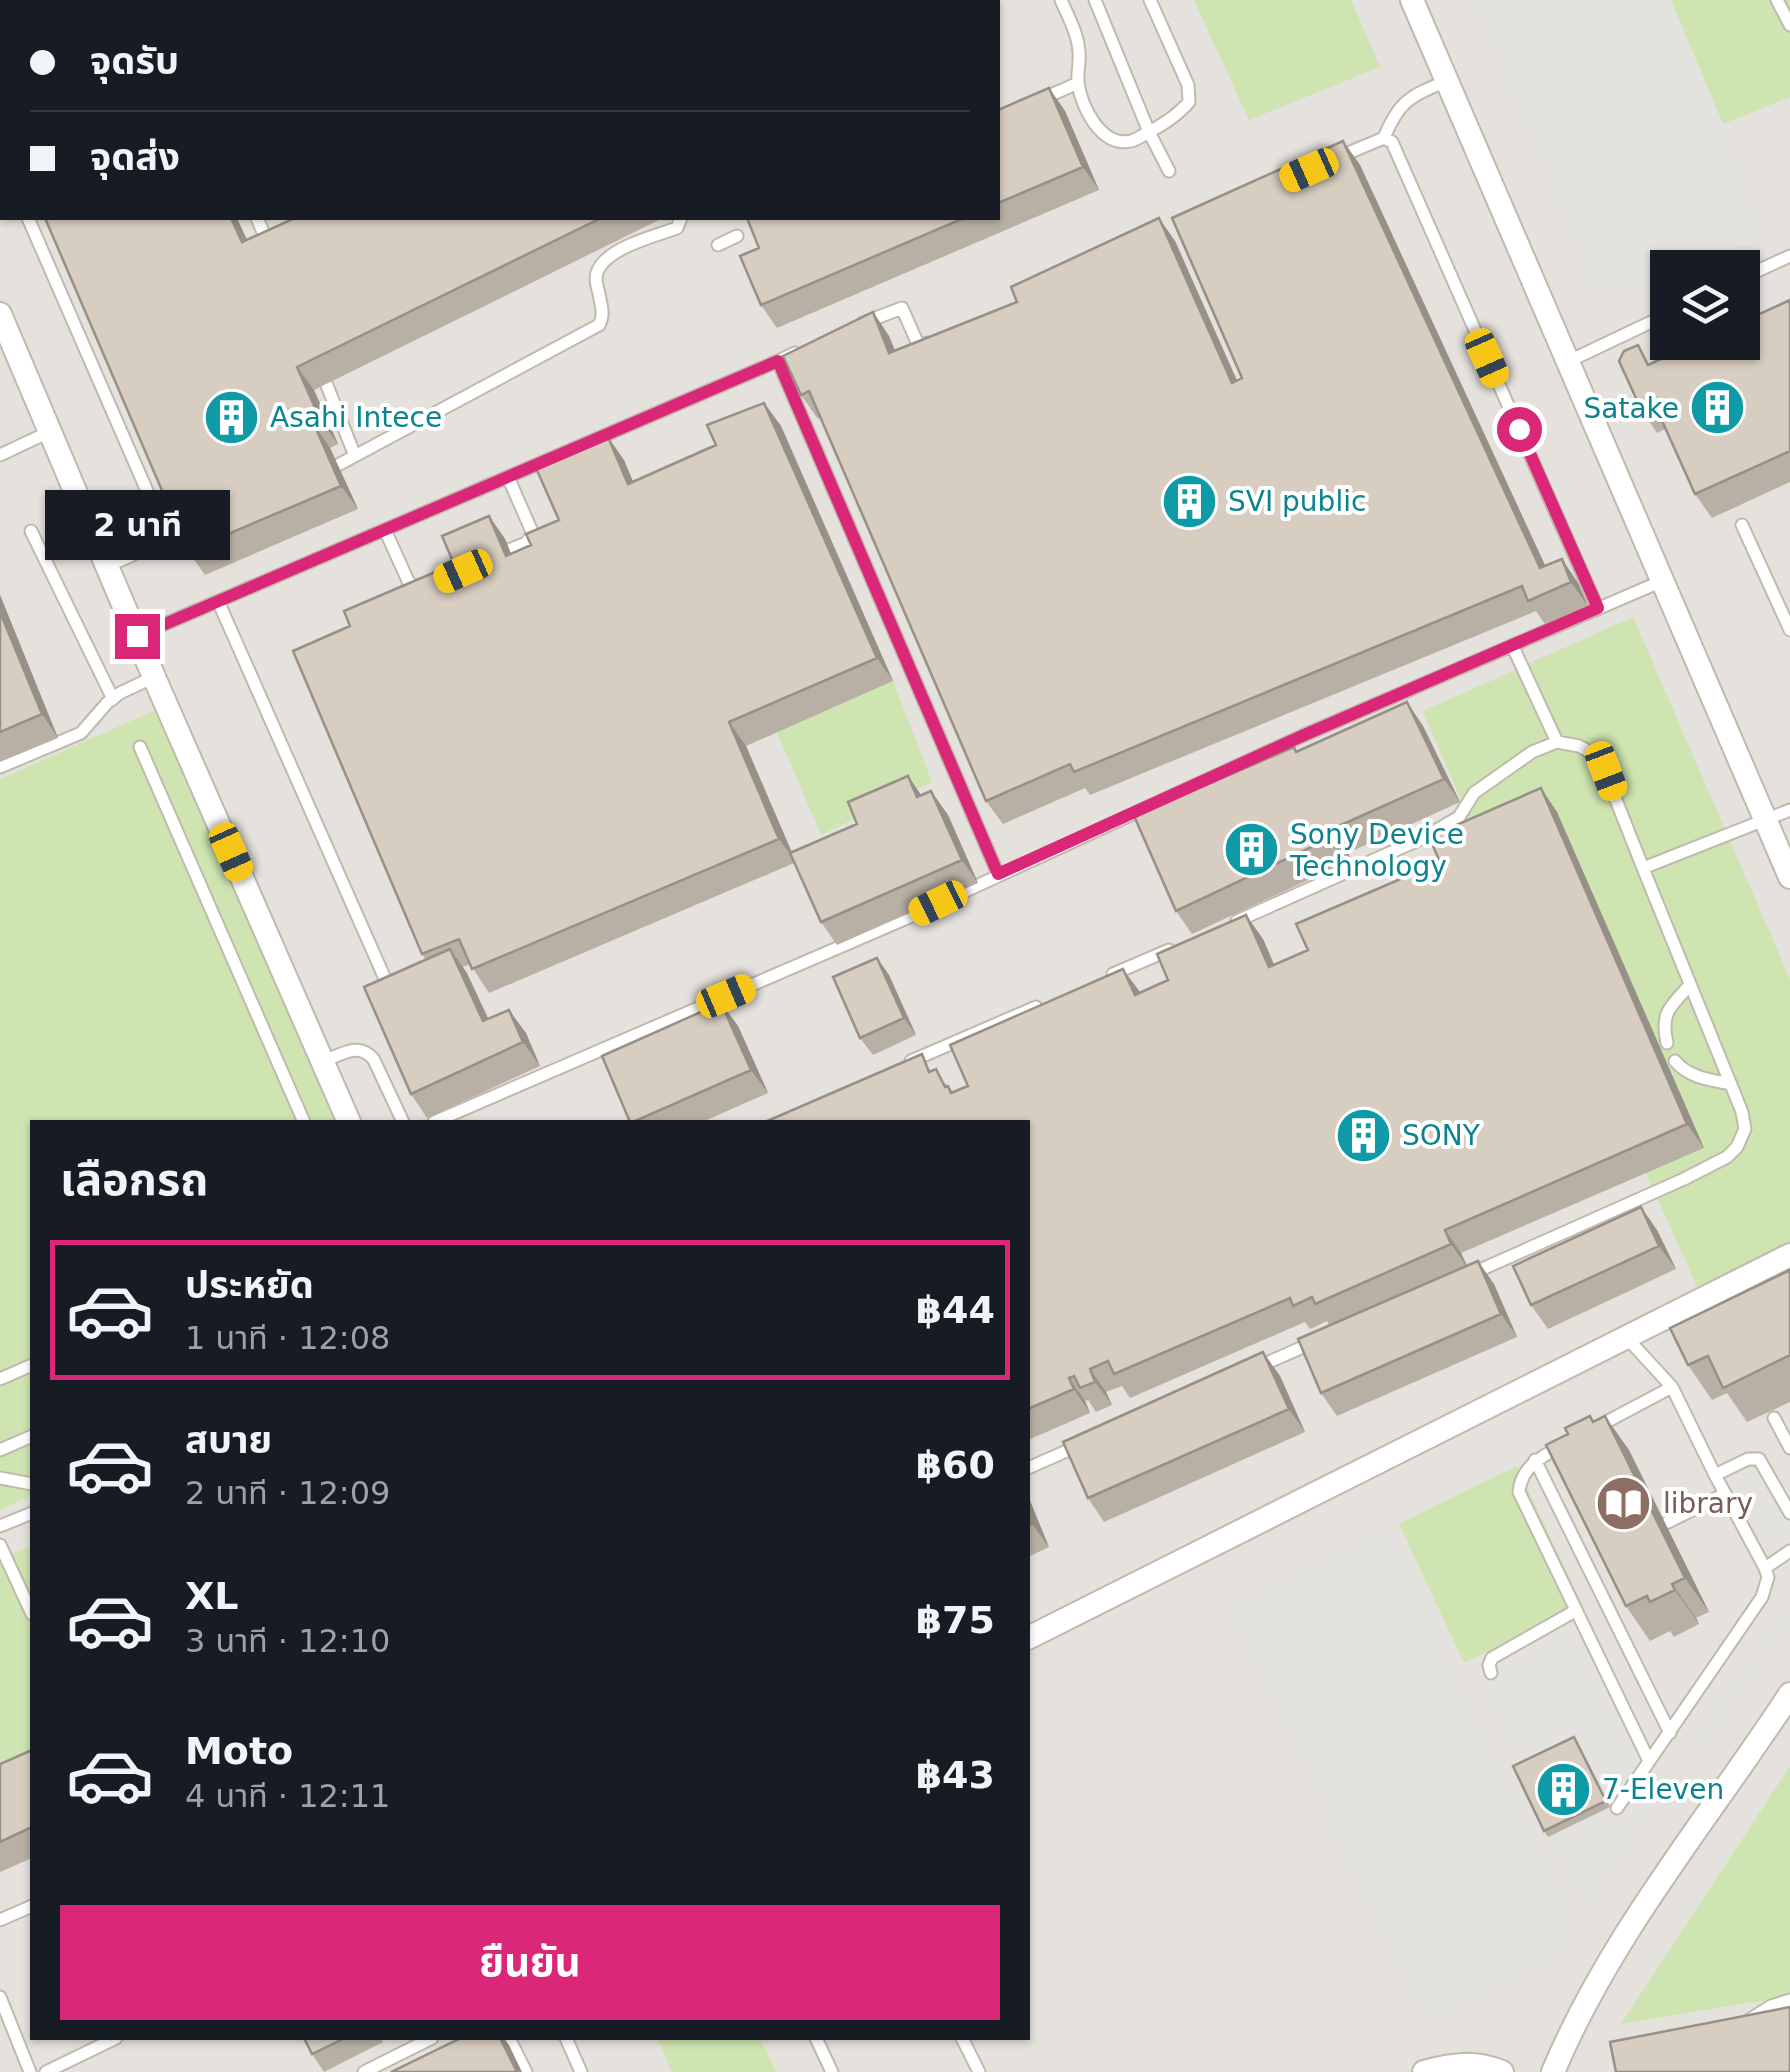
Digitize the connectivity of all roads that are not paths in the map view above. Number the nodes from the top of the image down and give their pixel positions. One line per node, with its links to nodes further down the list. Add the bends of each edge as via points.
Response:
1 (1060, 0): 7 (lane, via 1080,54)
2 (1095, 0): 10 (lane)
3 (1150, 0): 10 (lane, via 1190,92 1181,111)
4 (1412, 0): 8 (street)
5 (1777, 0): 6 (lane)
6 (1790, 24)
7 (1078, 83): 9 (lane); 10 (lane, via 1105,135 1130,142)
8 (1442, 83): 11 (lane, via 1394,112); 28 (street)
9 (1038, 101)
10 (1149, 132): 13 (lane)
11 (1384, 138): 12 (lane); 45 (lane, via 1392,142)
12 (1321, 165)
13 (1168, 171)
14 (29, 220): 39 (lane)
15 (258, 220): 20 (lane)
16 (680, 220): 32 (lane, via 677,228 605,259 596,272 604,314 598,325)
17 (737, 236): 18 (lane)
18 (718, 244)
19 (1790, 256): 21 (lane)
20 (274, 257)
21 (1760, 270)
22 (0, 314): 30 (street)
23 (1650, 323): 28 (lane)
24 (846, 331): 25 (lane, via 901,308 919,344)
25 (942, 336)
26 (812, 346): 27 (lane)
27 (778, 361): 34 (lane); 57 (lane)
28 (1567, 362): 43 (street)
29 (326, 383): 32 (lane)
30 (50, 432): 31 (lane); 41 (street)
31 (0, 455)
32 (355, 456): 33 (lane)
33 (338, 465)
34 (508, 477): 36 (lane); 40 (lane, via 533,534)
35 (1742, 525): 46 (lane)
36 (385, 530): 42 (lane, via 411,586); 44 (lane)
37 (31, 531): 50 (lane)
38 (186, 531): 39 (lane)
39 (168, 539): 41 (lane)
40 (509, 550)
41 (108, 566): 47 (street)
42 (437, 583)
43 (1651, 585): 45 (lane); 55 (street)
44 (218, 601): 47 (lane); 63 (lane)
45 (1598, 608): 48 (lane)
46 (1790, 630)
47 (137, 636): 49 (street)
48 (1512, 646): 51 (lane); 57 (lane)
49 (154, 677): 50 (lane); 67 (street)
50 (113, 699): 53 (lane, via 82,732)
51 (1557, 742): 56 (lane, via 1599,757); 59 (lane, via 1474,792 1459,817 1423,838)
52 (140, 747): 70 (lane)
53 (0, 768)
54 (1790, 810): 55 (lane)
55 (1765, 820): 56 (lane); 58 (street)
56 (1643, 868): 62 (lane)
57 (998, 874): 73 (lane)
58 (1790, 878)
59 (1218, 929)
60 (1182, 944): 61 (lane)
61 (1092, 983)
62 (1690, 985): 65 (lane, via 1667,1010); 69 (lane)
63 (392, 996)
64 (1056, 998): 68 (lane)
65 (1666, 1043)
66 (1675, 1061): 69 (lane, via 1699,1077)
67 (322, 1062): 71 (street); 72 (lane, via 355,1049 368,1052)
68 (894, 1068)
69 (1731, 1084): 75 (lane, via 1745,1129 1727,1157)
70 (303, 1120)
71 (348, 1120)
72 (402, 1120)
73 (439, 1120)
74 (1790, 1255): 77 (street)
75 (1453, 1282)
76 (1327, 1337): 79 (lane)
77 (1626, 1338): 81 (lane); 104 (street)
78 (30, 1366): 80 (lane)
79 (1255, 1368)
80 (0, 1379)
81 (1672, 1387): 83 (lane); 91 (lane)
82 (1774, 1418): 87 (lane)
83 (1586, 1432)
84 (30, 1437): 88 (lane)
85 (1094, 1439): 90 (lane)
86 (1570, 1442): 89 (lane)
87 (1790, 1448)
88 (0, 1450)
89 (1535, 1460): 103 (lane, via 1519,1492); 107 (lane)
90 (1030, 1467)
91 (1715, 1475): 94 (lane); 96 (lane, via 1760,1458)
92 (0, 1478): 93 (lane)
93 (30, 1484)
94 (1725, 1494): 97 (lane); 101 (lane)
95 (30, 1513): 98 (lane)
96 (1790, 1513)
97 (1668, 1522)
98 (0, 1526)
99 (0, 1545): 102 (lane)
100 (1790, 1551): 101 (lane)
101 (1765, 1568): 107 (lane, via 1762,1597)
102 (30, 1610)
103 (1575, 1611): 105 (lane, via 1492,1658); 108 (lane)
104 (1030, 1637)
105 (1491, 1673)
106 (1790, 1694): 130 (street, via 1631,1924)
107 (1670, 1733): 108 (lane)
108 (1649, 1761): 109 (lane)
109 (1618, 1808)
110 (30, 1907): 111 (lane)
111 (0, 1920)
112 (0, 1997): 121 (lane)
113 (1790, 2000): 114 (lane)
114 (1743, 2024)
115 (112, 2040): 122 (lane)
116 (428, 2040): 123 (lane)
117 (511, 2040): 124 (lane)
118 (567, 2040): 125 (lane)
119 (817, 2040): 126 (lane)
120 (963, 2040): 127 (lane)
121 (30, 2072)
122 (46, 2072)
123 (364, 2072)
124 (526, 2072)
125 (581, 2072)
126 (832, 2072)
127 (980, 2072)
128 (1424, 2072): 129 (street, via 1469,2063)
129 (1502, 2072)
130 (1553, 2072)

